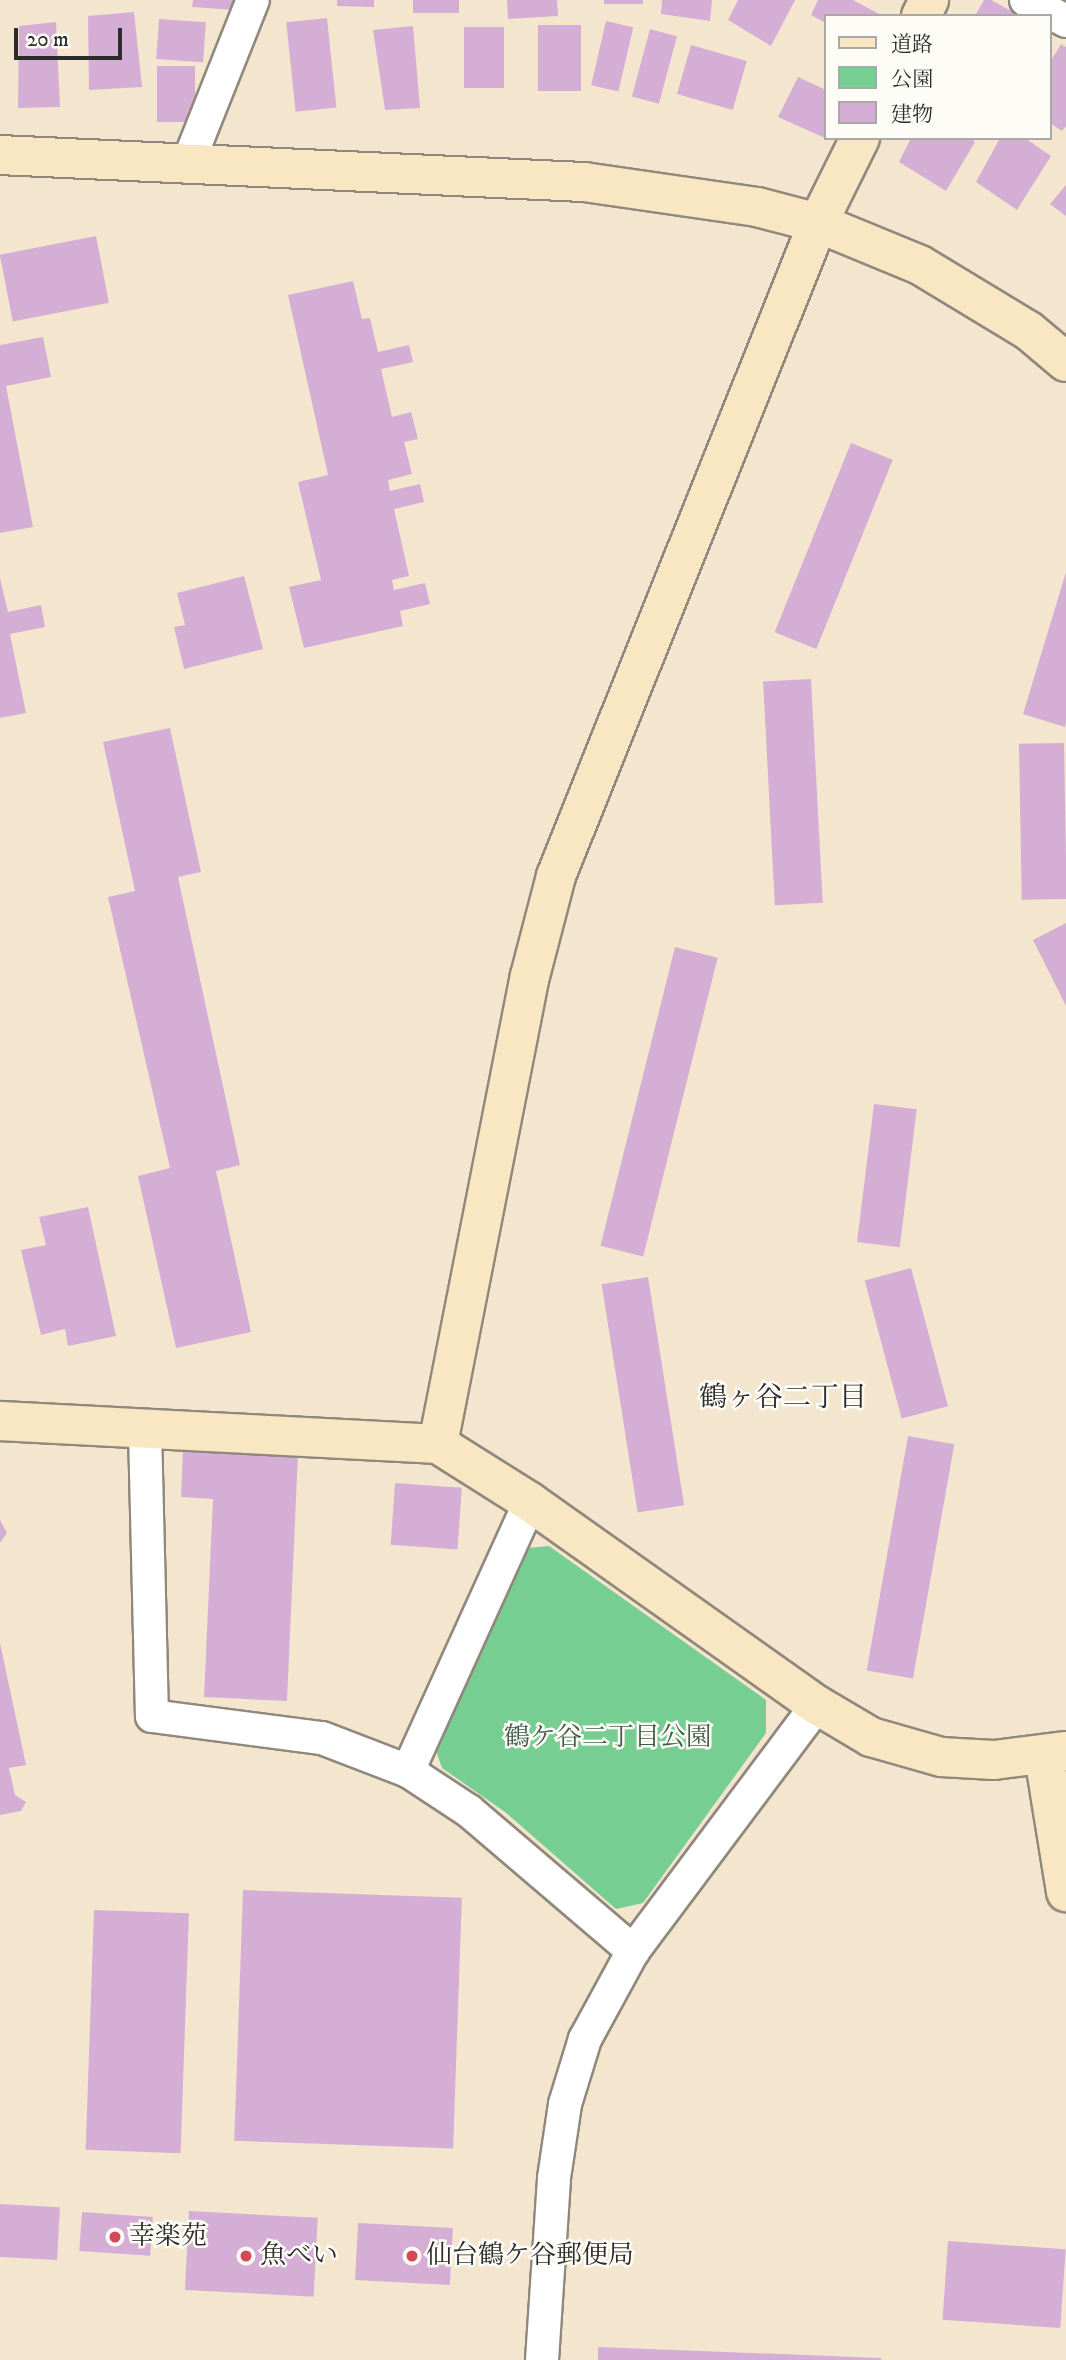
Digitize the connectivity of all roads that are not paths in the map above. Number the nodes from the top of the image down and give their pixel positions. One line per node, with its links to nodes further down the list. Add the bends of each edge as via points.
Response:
1 (253, 0): 6 (street)
2 (1026, 0): 3 (street)
3 (1066, 21)
4 (859, 140): 7 (street)
5 (0, 155): 6 (street)
6 (188, 163): 7 (street, via 584,182 757,207)
7 (818, 223): 8 (street, via 920,265 1029,331); 11 (street, via 556,876 530,976)
8 (1066, 362)
9 (0, 1421): 10 (street)
10 (145, 1431): 11 (street); 15 (street, via 152,1716 321,1738)
11 (438, 1444): 12 (street)
12 (530, 1502): 13 (street); 15 (street)
13 (817, 1705): 14 (street, via 871,1737 935,1756 994,1760); 17 (street)
14 (1055, 1753): 16 (street)
15 (408, 1771): 17 (street, via 469,1811)
16 (1066, 1892)
17 (633, 1951): 18 (street, via 585,2039 565,2104 554,2178)
18 (542, 2360)

